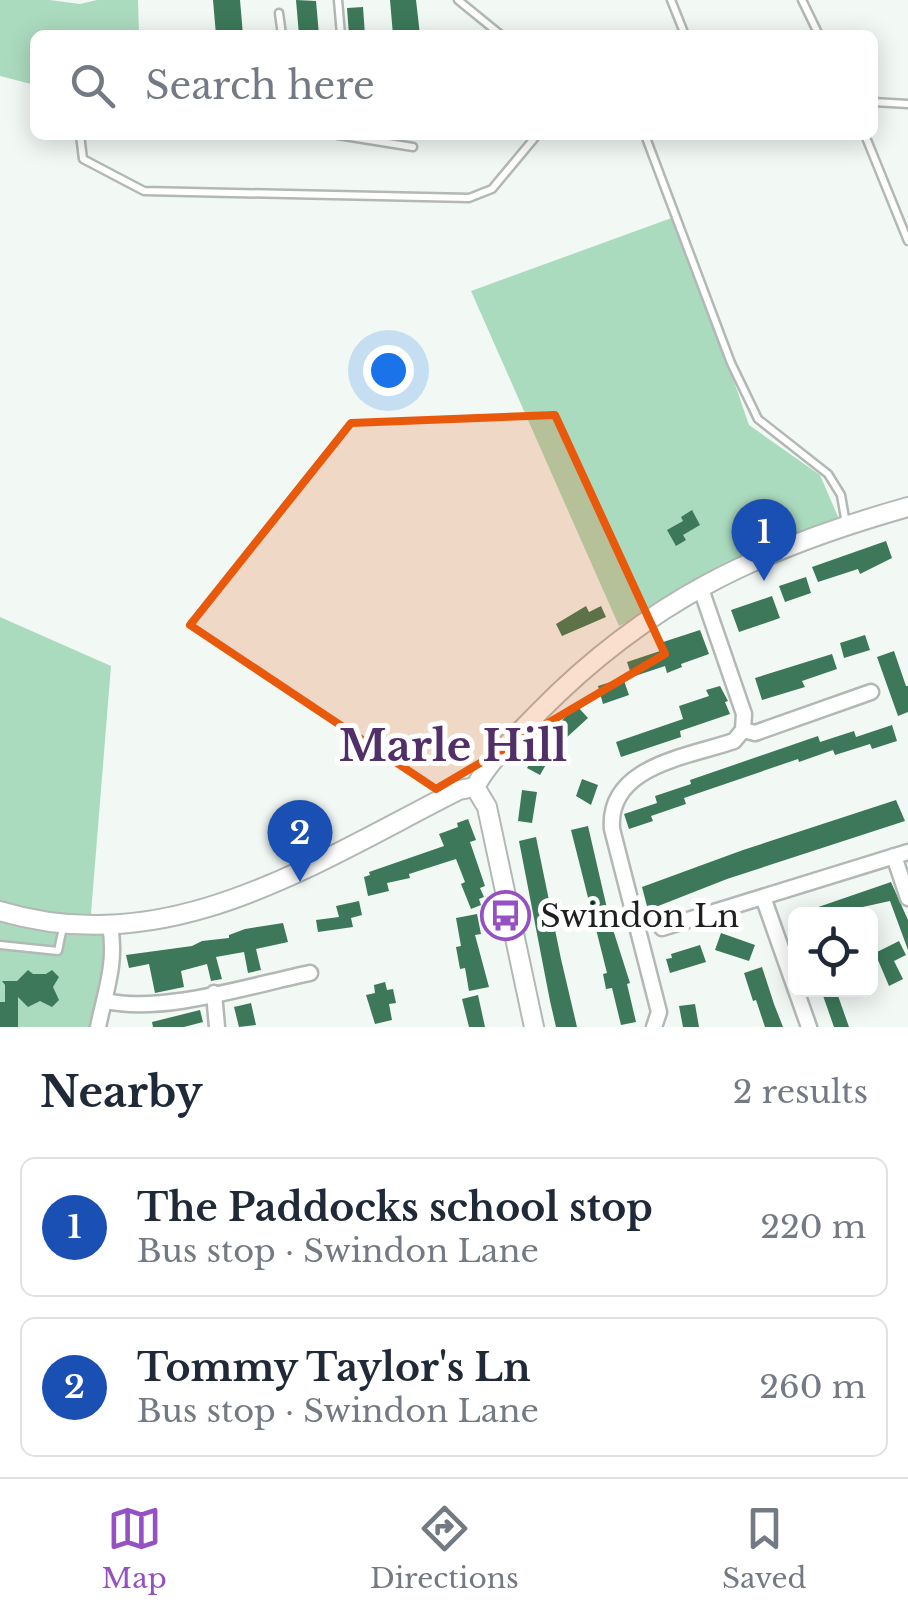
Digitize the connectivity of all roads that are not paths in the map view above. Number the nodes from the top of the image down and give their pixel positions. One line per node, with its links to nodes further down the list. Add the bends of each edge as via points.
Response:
1 (338, 0): 7 (lane)
2 (458, 0): 8 (lane)
3 (670, 0): 9 (lane)
4 (802, 0): 10 (lane)
5 (280, 14): 6 (lane)
6 (282, 30)
7 (341, 30)
8 (495, 30)
9 (683, 30)
10 (817, 30)
11 (878, 102): 12 (lane)
12 (908, 104)
13 (81, 140): 15 (lane, via 83,159 144,191 469,198 492,189)
14 (372, 140): 18 (lane)
15 (533, 140)
16 (648, 140): 21 (lane, via 758,419 828,474)
17 (867, 140): 19 (lane)
18 (413, 146)
19 (908, 241)
20 (908, 508): 21 (street)
21 (846, 526): 22 (street)
22 (700, 586): 24 (street, via 744,714); 25 (street, via 578,673)
23 (870, 692): 24 (street, via 755,733)
24 (743, 730): 40 (street, via 734,742 639,774 615,800 612,830 658,1012)
25 (475, 787): 31 (street, via 247,895 170,918); 39 (street, via 487,807)
26 (901, 854): 27 (street); 28 (street)
27 (764, 898): 32 (street); 41 (street)
28 (908, 898)
29 (0, 911): 30 (street)
30 (63, 924): 31 (street); 33 (lane, via 58,951)
31 (110, 926): 36 (street)
32 (662, 928)
33 (0, 944)
34 (310, 973): 35 (street)
35 (214, 993): 36 (street, via 142,1006); 38 (street)
36 (106, 1001): 37 (street)
37 (98, 1027)
38 (216, 1027)
39 (534, 1027)
40 (655, 1027)
41 (808, 1027)

